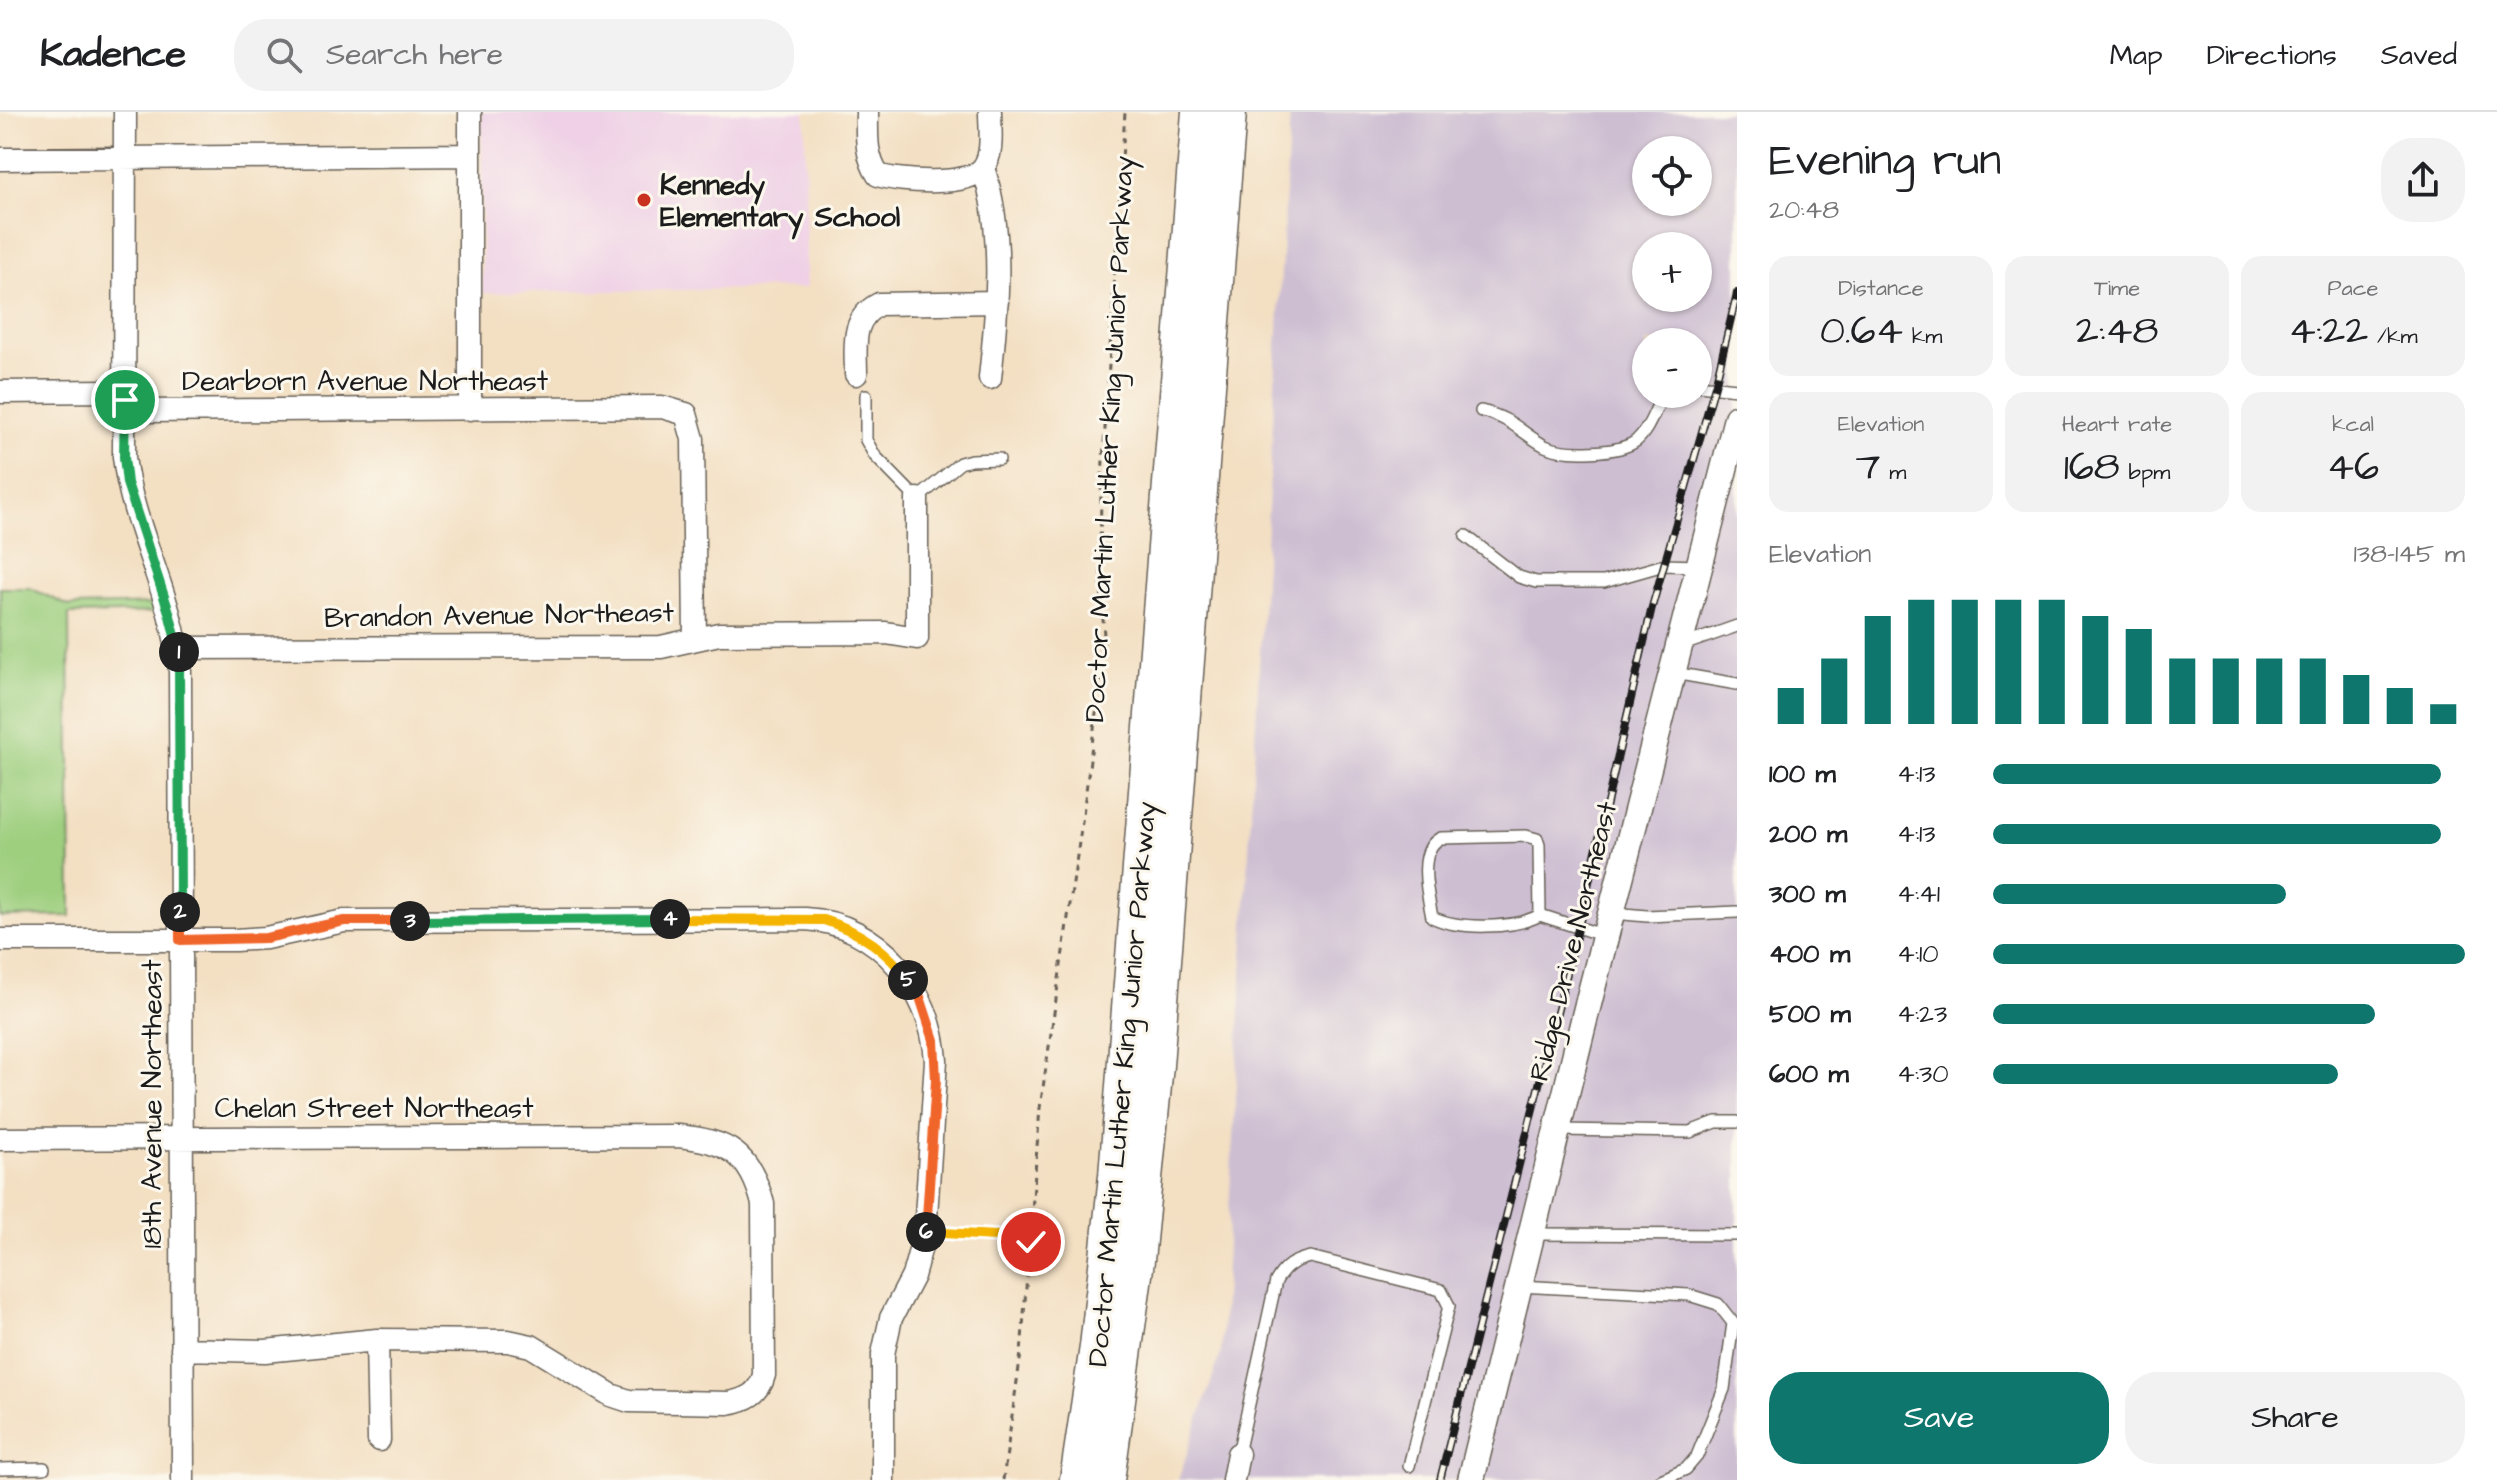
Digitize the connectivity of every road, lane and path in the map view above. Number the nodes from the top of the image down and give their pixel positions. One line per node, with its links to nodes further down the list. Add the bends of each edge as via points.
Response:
1 (125, 112): 9 (street, 18th Avenue Northeast)
2 (470, 112): 8 (street)
3 (867, 112): 11 (street, via 868,153 878,175 960,179)
4 (990, 112): 11 (street)
5 (1125, 112): 45 (path, Doctor Martin Luther King Junior Parkway, via 1101,492 1102,667 1040,1108)
6 (1200, 112): 57 (highway, Doctor Martin Luther King Junior Parkway, via 1117,1176)
7 (1228, 112): 58 (highway, Doctor Martin Luther King Junior Parkway, via 1155,1065)
8 (470, 155): 9 (street); 20 (street)
9 (126, 158): 10 (street); 18 (street, 18th Avenue Northeast)
10 (0, 159)
11 (983, 168): 12 (street, via 990,196)
12 (997, 302): 13 (street); 14 (street, via 879,304 868,309 856,330)
13 (990, 378)
14 (861, 385): 24 (lane, via 866,440)
15 (1712, 386): 16 (lane)
16 (1737, 389)
17 (0, 392): 18 (street, Dearborn Avenue Northeast, via 110,391)
18 (125, 400): 20 (street, Dearborn Avenue Northeast, via 144,411); 30 (street, 18th Avenue Northeast, via 127,483)
19 (1658, 408): 21 (lane, via 1635,442 1600,452 1548,447 1502,416)
20 (470, 409): 28 (street, Dearborn Avenue Northeast, via 662,407 686,414 693,439)
21 (1481, 411)
22 (1737, 418): 26 (street, Ridge Drive Northeast)
23 (999, 459): 24 (lane, via 960,463)
24 (917, 499): 28 (street, Brandon Avenue Northeast, via 917,638 886,633 719,634)
25 (1466, 536): 26 (lane, via 1509,571 1536,582 1604,582 1664,565)
26 (1701, 566): 29 (street, Ridge Drive Northeast)
27 (1737, 626): 29 (lane)
28 (695, 639): 30 (street, Brandon Avenue Northeast, via 661,647)
29 (1680, 646): 31 (street, Ridge Drive Northeast)
30 (178, 648): 37 (street, 18th Avenue Northeast)
31 (1673, 673): 32 (lane); 35 (street, Ridge Drive Northeast)
32 (1737, 684)
33 (1737, 912): 35 (lane, via 1647,916)
34 (1540, 915): 34 (lane, via 1519,925 1448,925 1432,917 1426,871 1433,842 1537,839); 35 (lane)
35 (1609, 924): 39 (street, Ridge Drive Northeast)
36 (0, 940): 37 (street)
37 (180, 940): 40 (street, 18th Avenue Northeast); 42 (street, via 266,938 344,921 805,919 847,927 891,956 920,997 934,1040)
38 (1737, 1122): 39 (lane, via 1716,1122 1690,1132)
39 (1557, 1130): 43 (street, Ridge Drive Northeast)
40 (182, 1138): 41 (street, Chelan Street Northeast); 47 (street, Chelan Street Northeast, via 678,1136 728,1148 756,1178 763,1204 764,1375 762,1385 743,1401 629,1401 531,1346 508,1341); 48 (street, 18th Avenue Northeast)
41 (0, 1139)
42 (925, 1232): 45 (path); 55 (street, via 913,1276 891,1318 883,1354)
43 (1531, 1234): 44 (lane); 46 (street, Ridge Drive Northeast)
44 (1737, 1235)
45 (1031, 1242): 56 (path, Doctor Martin Luther King Junior Parkway)
46 (1519, 1286): 60 (street, Ridge Drive Northeast); 61 (lane, via 1689,1295 1718,1304 1733,1323 1724,1389 1697,1456 1686,1469)
47 (377, 1340): 48 (street, via 265,1351); 49 (street)
48 (182, 1349): 54 (street, 18th Avenue Northeast)
49 (379, 1440)
50 (1238, 1454): 51 (lane, via 1276,1281 1293,1261 1310,1257 1441,1290 1449,1306); 59 (street)
51 (1409, 1466)
52 (44, 1468): 53 (lane)
53 (0, 1469)
54 (183, 1480)
55 (883, 1480)
56 (1003, 1480)
57 (1078, 1480)
58 (1106, 1480)
59 (1233, 1480)
60 (1471, 1480)
61 (1661, 1480)

